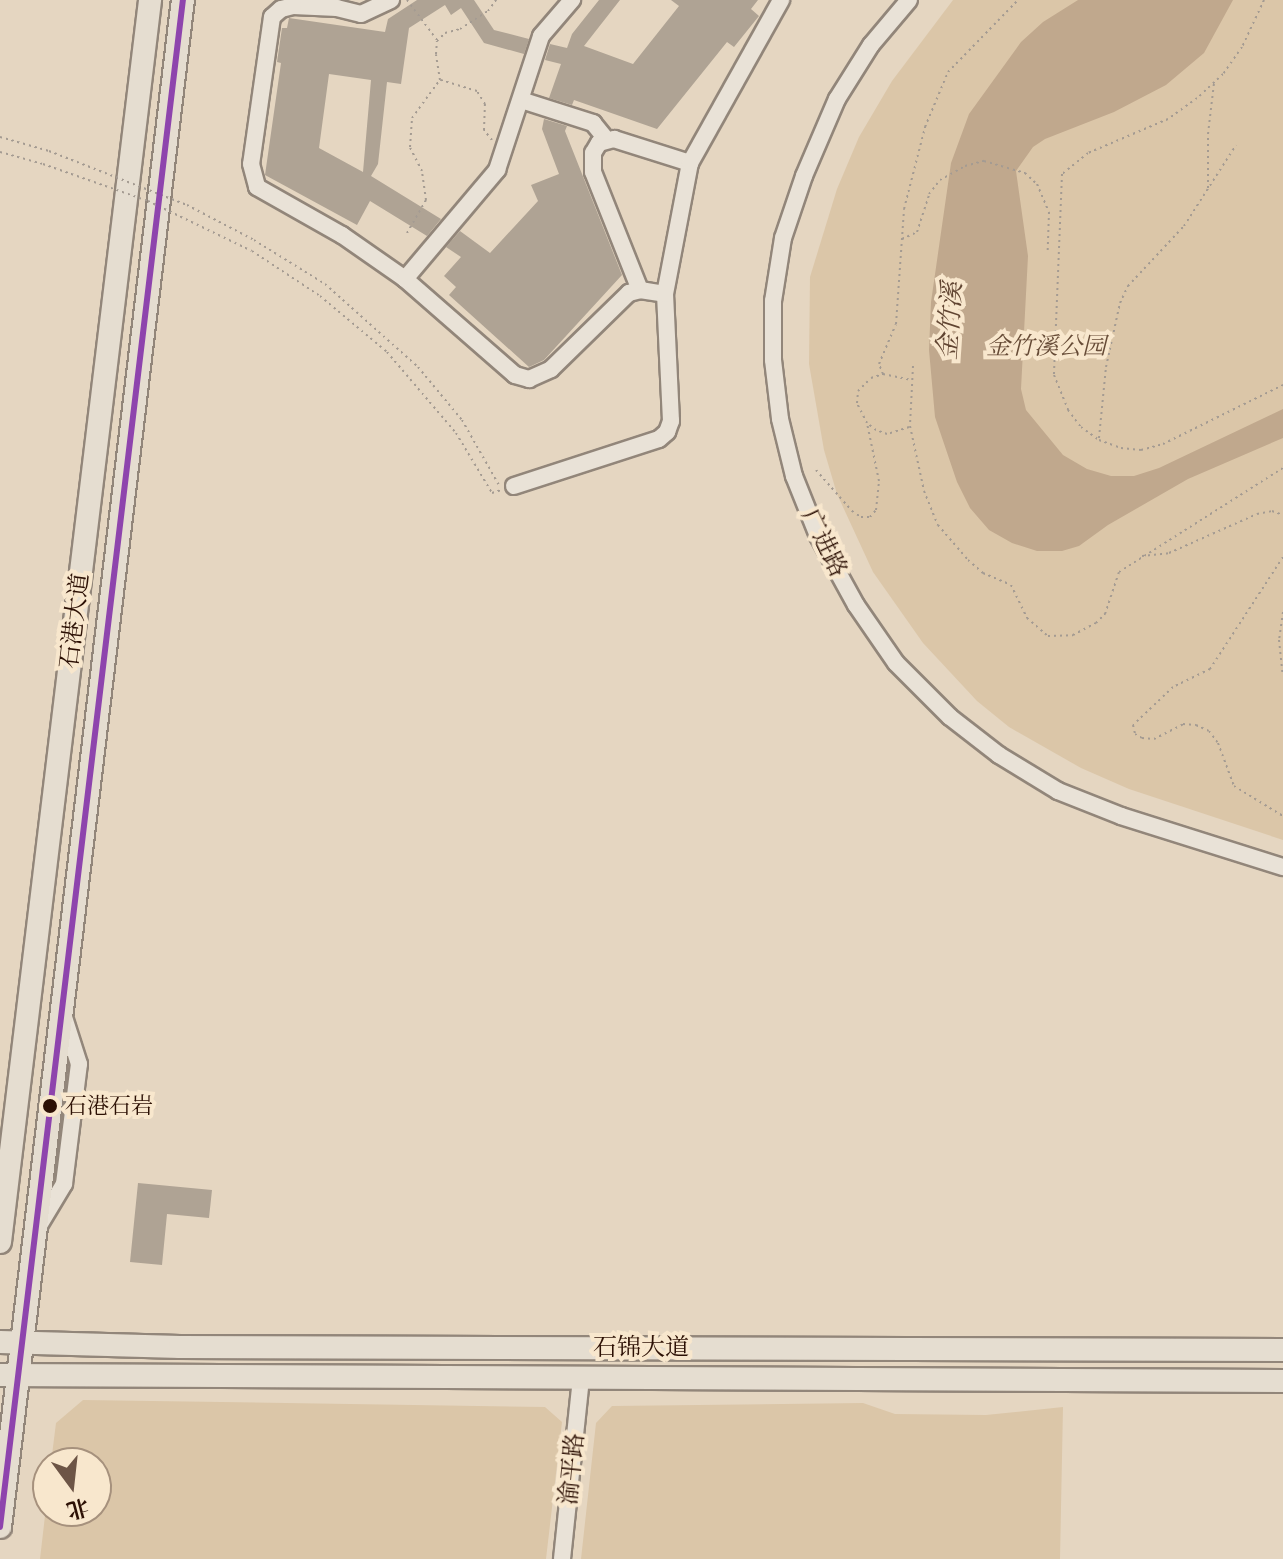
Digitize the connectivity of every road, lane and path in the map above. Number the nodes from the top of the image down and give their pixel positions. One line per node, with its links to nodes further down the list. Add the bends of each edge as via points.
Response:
1 (150, 0): 48 (main road, 石港大道)
2 (183, 0): 49 (main road, 石港大道, via 35,1232)
3 (391, 0): 11 (street, via 361,14)
4 (407, 0): 12 (path)
5 (496, 0): 12 (path, via 488,11)
6 (572, 0): 15 (street, via 541,36)
7 (781, 0): 21 (street)
8 (909, 0): 47 (street, 广进路, via 871,45 837,99 783,238 773,301 773,360 794,476 818,536 896,663 950,717 999,755 1058,791 1121,816)
9 (1018, 0): 26 (path, via 948,72 937,92 915,158)
10 (1264, 0): 14 (path, via 1242,47)
11 (338, 4): 28 (street, via 293,6 272,17 252,176 267,194 342,235)
12 (437, 41): 13 (path)
13 (440, 80): 19 (path, via 477,91 485,104 484,130); 25 (path, via 412,118 410,147 422,171 426,200)
14 (1214, 82): 22 (path); 24 (path, via 1168,119 1071,164 1062,174)
15 (521, 100): 17 (street, via 593,123); 19 (street)
16 (0, 137): 20 (path, bridge, via 187,205 325,284 418,367 462,420 502,489 492,493 449,423 387,352 320,296 252,251 148,201)
17 (606, 139): 21 (street); 29 (street, via 593,153 593,172)
18 (1236, 145): 22 (path)
19 (505, 146): 28 (street, via 487,187)
20 (0, 152)
21 (690, 163): 30 (street)
22 (1208, 189): 37 (path, via 1184,226 1128,286 1120,303 1106,367)
23 (1049, 227): 24 (path); 26 (path, via 1046,197 1025,173 984,161 940,180 929,194 917,232); 27 (path)
24 (1058, 227): 37 (path, via 1054,375 1068,410)
25 (407, 233)
26 (902, 239): 32 (path, via 896,324 879,364)
27 (1048, 250)
28 (405, 279): 29 (street, via 515,375 529,379 551,369 617,301)
29 (640, 290): 30 (street)
30 (665, 294): 40 (street, via 671,421 667,432)
31 (913, 366): 33 (path)
32 (883, 374): 33 (path); 35 (path, via 858,391 857,403)
33 (911, 380): 36 (path)
34 (1283, 385): 37 (path, via 1163,444 1141,450)
35 (867, 423): 36 (path, via 887,434); 39 (path, via 879,481 876,510 870,517 852,511)
36 (910, 426): 42 (path, via 924,491 938,525 976,567 1011,585 1027,618 1048,636 1073,635 1096,623 1105,614 1119,572)
37 (1099, 440)
38 (1283, 468): 42 (path)
39 (816, 470)
40 (514, 486)
41 (1283, 515): 42 (path, via 1257,514 1169,553)
42 (1140, 556)
43 (1283, 557): 46 (path, via 1210,669 1173,687 1133,725 1135,734 1154,739 1183,724 1209,731 1234,786)
44 (1283, 612): 45 (path)
45 (1283, 676)
46 (1283, 816)
47 (1283, 867)
48 (0, 1242)
49 (11, 1343): 50 (main road, 石锦大道); 52 (main road, 石港大道)
50 (180, 1347): 51 (main road, 石锦大道); 53 (main road, via 169,1362)
51 (1283, 1350)
52 (9, 1375): 53 (main road, 石锦大道); 56 (main road, 石港大道)
53 (180, 1377): 54 (main road, 石锦大道)
54 (581, 1379): 55 (main road, 石锦大道); 57 (street, 渝平路)
55 (1283, 1381)
56 (0, 1527)
57 (562, 1559)

